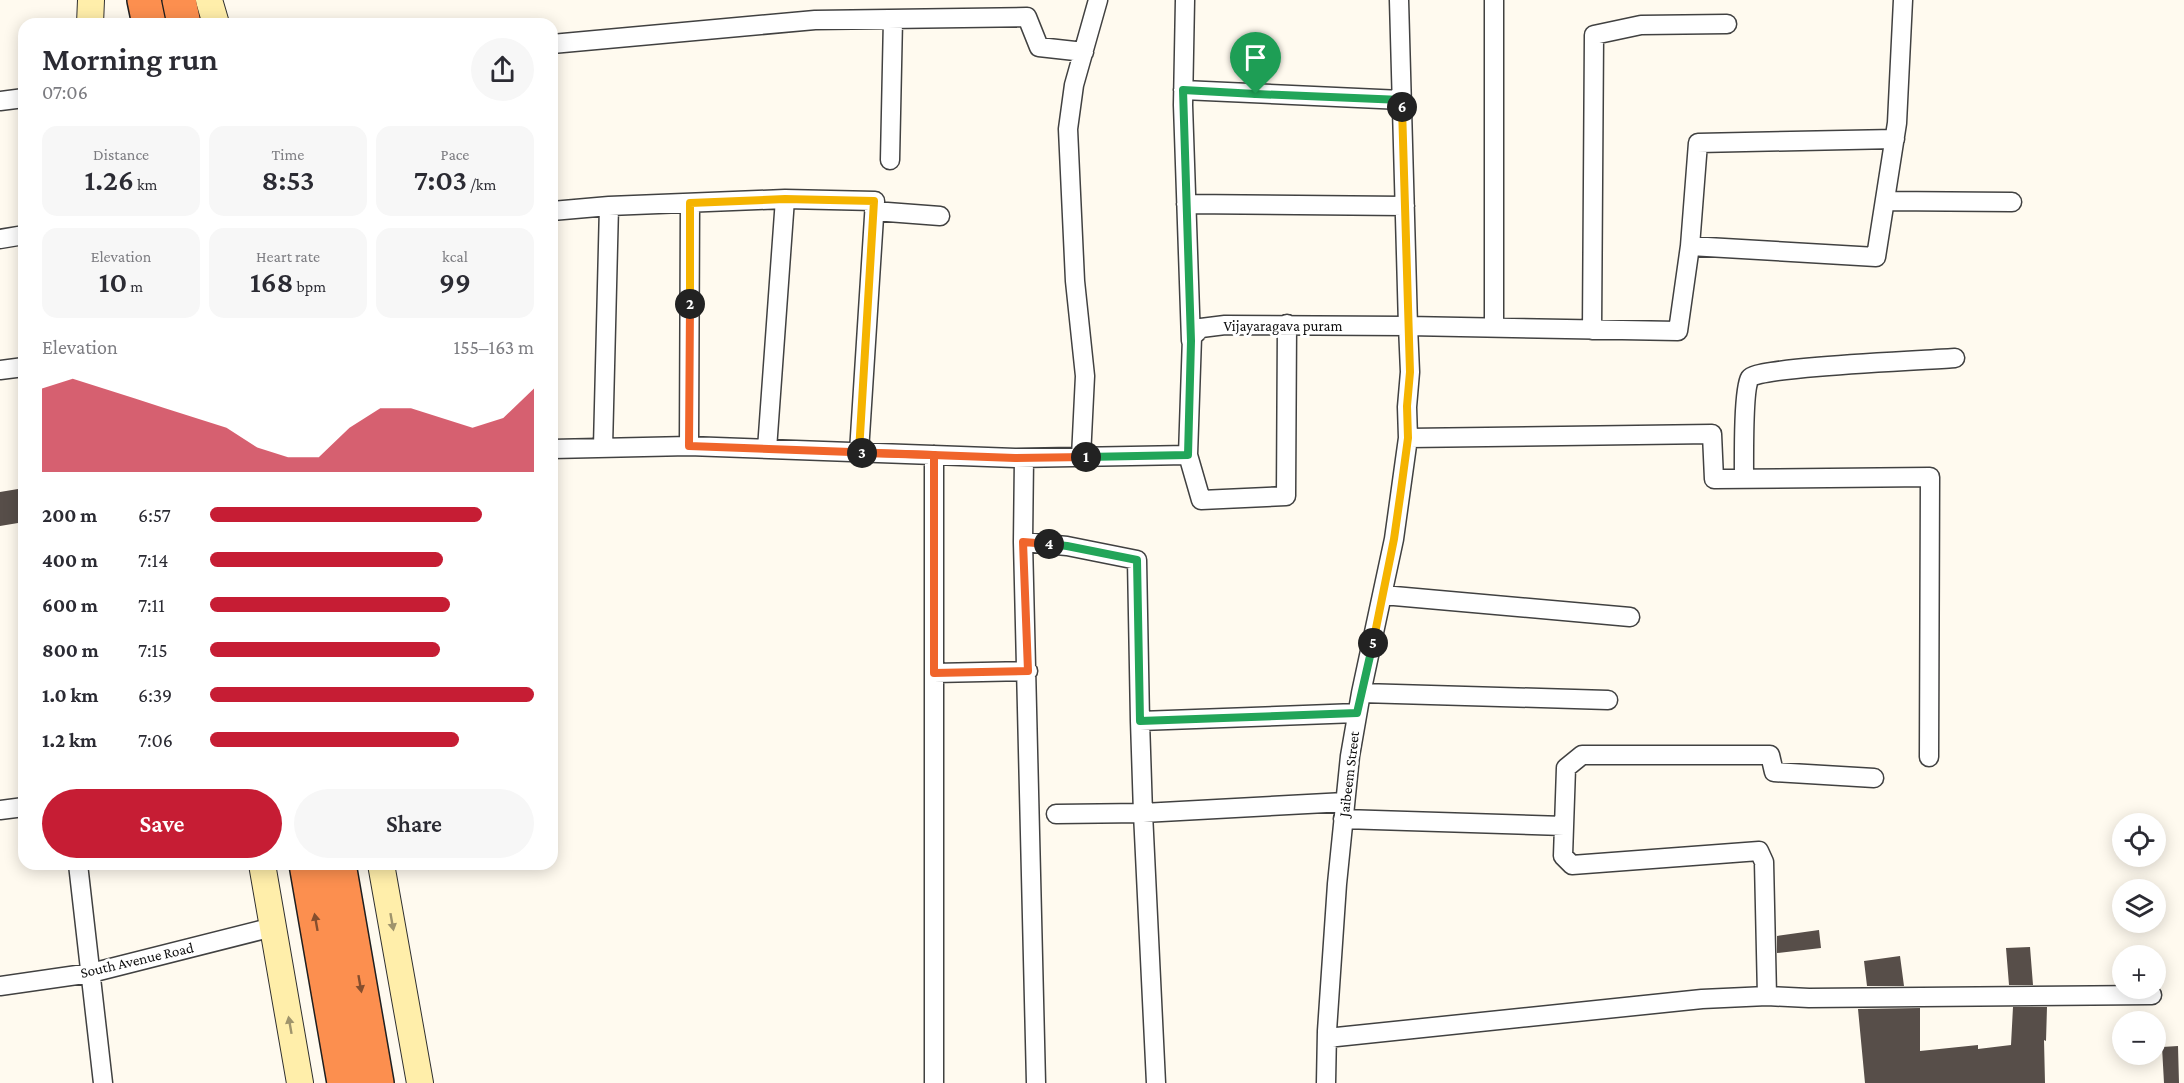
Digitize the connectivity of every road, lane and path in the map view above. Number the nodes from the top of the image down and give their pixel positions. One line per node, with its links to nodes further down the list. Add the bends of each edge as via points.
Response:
1 (91, 0): 10 (main road)
2 (144, 0): 11 (highway)
3 (179, 0): 12 (highway)
4 (209, 0): 13 (main road)
5 (1098, 0): 17 (street)
6 (1185, 0): 18 (street)
7 (1400, 0): 20 (street)
8 (1494, 0): 39 (street)
9 (1903, 0): 22 (street)
10 (90, 18)
11 (148, 18)
12 (182, 18)
13 (214, 18)
14 (892, 19): 16 (street, via 815,20); 17 (street, via 1027,17 1039,47); 23 (street)
15 (1727, 24): 40 (street, via 1641,25 1594,35)
16 (558, 43)
17 (1084, 52): 53 (street, via 1074,85 1068,129 1075,281 1085,376)
18 (1183, 90): 20 (street); 28 (street)
19 (18, 99): 21 (street)
20 (1402, 100): 30 (street)
21 (0, 101)
22 (1895, 139): 25 (street); 36 (street, via 1698,143)
23 (890, 160)
24 (785, 199): 27 (street); 32 (street, via 874,201); 49 (street)
25 (1885, 201): 26 (street); 36 (street, via 1876,256)
26 (2013, 202)
27 (690, 203): 29 (street); 46 (street)
28 (1186, 204): 30 (street); 41 (street)
29 (609, 206): 31 (street); 47 (street)
30 (1405, 206): 38 (street)
31 (558, 210)
32 (874, 211): 33 (street); 50 (street)
33 (940, 216)
34 (18, 236): 35 (street)
35 (0, 239)
36 (1690, 246): 40 (street, Vijayaragava puram, via 1678,331)
37 (1287, 324): 38 (street, Vijayaragava puram); 41 (street, Vijayaragava puram, via 1201,328); 52 (street, via 1286,496 1201,500)
38 (1408, 326): 39 (street, Vijayaragava puram); 45 (street, Jaibeem Street)
39 (1494, 328): 40 (street, Vijayaragava puram)
40 (1592, 330)
41 (1191, 341): 52 (street)
42 (1955, 358): 55 (street, via 1754,374 1746,394)
43 (18, 368): 44 (street)
44 (0, 370)
45 (1408, 438): 55 (street, via 1712,434 1714,479); 57 (street, Jaibeem Street)
46 (689, 446): 47 (street); 49 (street)
47 (603, 447): 48 (street)
48 (558, 449)
49 (767, 449): 50 (street)
50 (859, 452): 51 (street)
51 (934, 455): 54 (street); 60 (street)
52 (1188, 455): 53 (street)
53 (1081, 457): 54 (street)
54 (1024, 458): 56 (street)
55 (1744, 479): 65 (street, via 1930,477)
56 (1023, 542): 59 (street); 64 (street, via 1137,560)
57 (1383, 595): 58 (street); 61 (street, Jaibeem Street)
58 (1630, 617)
59 (1028, 671): 60 (street); 90 (street)
60 (934, 673): 89 (street)
61 (1361, 693): 62 (street); 63 (street, Jaibeem Street)
62 (1608, 700)
63 (1357, 713): 64 (street); 69 (street, Jaibeem Street)
64 (1140, 721): 70 (street)
65 (1929, 757)
66 (1874, 778): 72 (street, via 1774,772 1770,755 1582,755 1566,768)
67 (18, 808): 68 (street)
68 (0, 810)
69 (1344, 810): 70 (street); 72 (street); 83 (street, Jaibeem Street)
70 (1143, 813): 71 (street); 91 (street)
71 (1056, 814)
72 (1564, 826): 82 (street, via 1563,856 1572,865 1759,851 1764,862)
73 (79, 870): 79 (street)
74 (263, 870): 78 (main road)
75 (307, 870): 86 (highway, one-way to 75)
76 (340, 870): 87 (highway, one-way to 87)
77 (382, 870): 88 (main road, one-way to 88)
78 (273, 927): 79 (street, South Avenue Road); 85 (main road, one-way to 78)
79 (91, 973): 80 (street, South Avenue Road); 84 (street)
80 (0, 986)
81 (2112, 995): 82 (street)
82 (1767, 996): 83 (street, via 1702,999)
83 (1327, 1038): 92 (street, Jaibeem Street)
84 (103, 1083)
85 (300, 1083)
86 (344, 1083)
87 (377, 1083)
88 (420, 1083)
89 (934, 1083)
90 (1036, 1083)
91 (1156, 1083)
92 (1326, 1083)

